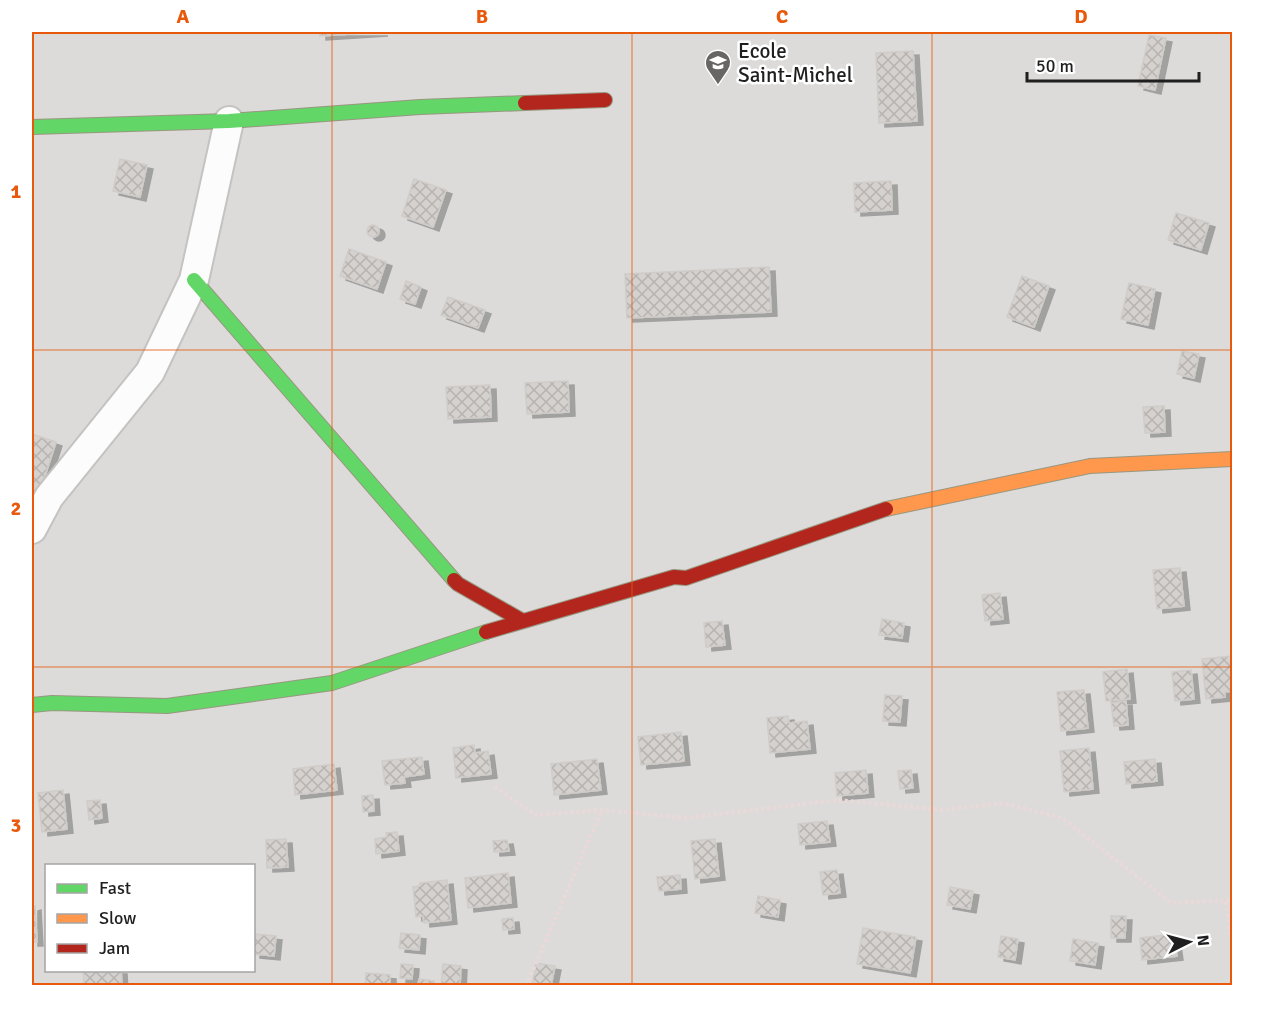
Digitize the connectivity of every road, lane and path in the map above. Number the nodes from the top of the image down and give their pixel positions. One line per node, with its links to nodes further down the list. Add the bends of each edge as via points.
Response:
1 (605, 100): 2 (street, via 420,107)
2 (229, 121): 3 (street); 4 (street)
3 (32, 127)
4 (194, 280): 6 (street, via 150,372 48,497); 7 (street, via 458,584)
5 (1233, 459): 7 (street, via 1090,466 889,508 686,578 674,577)
6 (32, 529)
7 (521, 620): 8 (street, via 332,682 167,706)
8 (32, 705)
9 (495, 787): 10 (path, via 536,815)
10 (602, 810): 12 (path, via 686,818 838,800 942,810 1002,803 1062,818 1171,903); 14 (path)
11 (1233, 900): 12 (path)
12 (1226, 902): 13 (path)
13 (1233, 942)
14 (526, 986)

